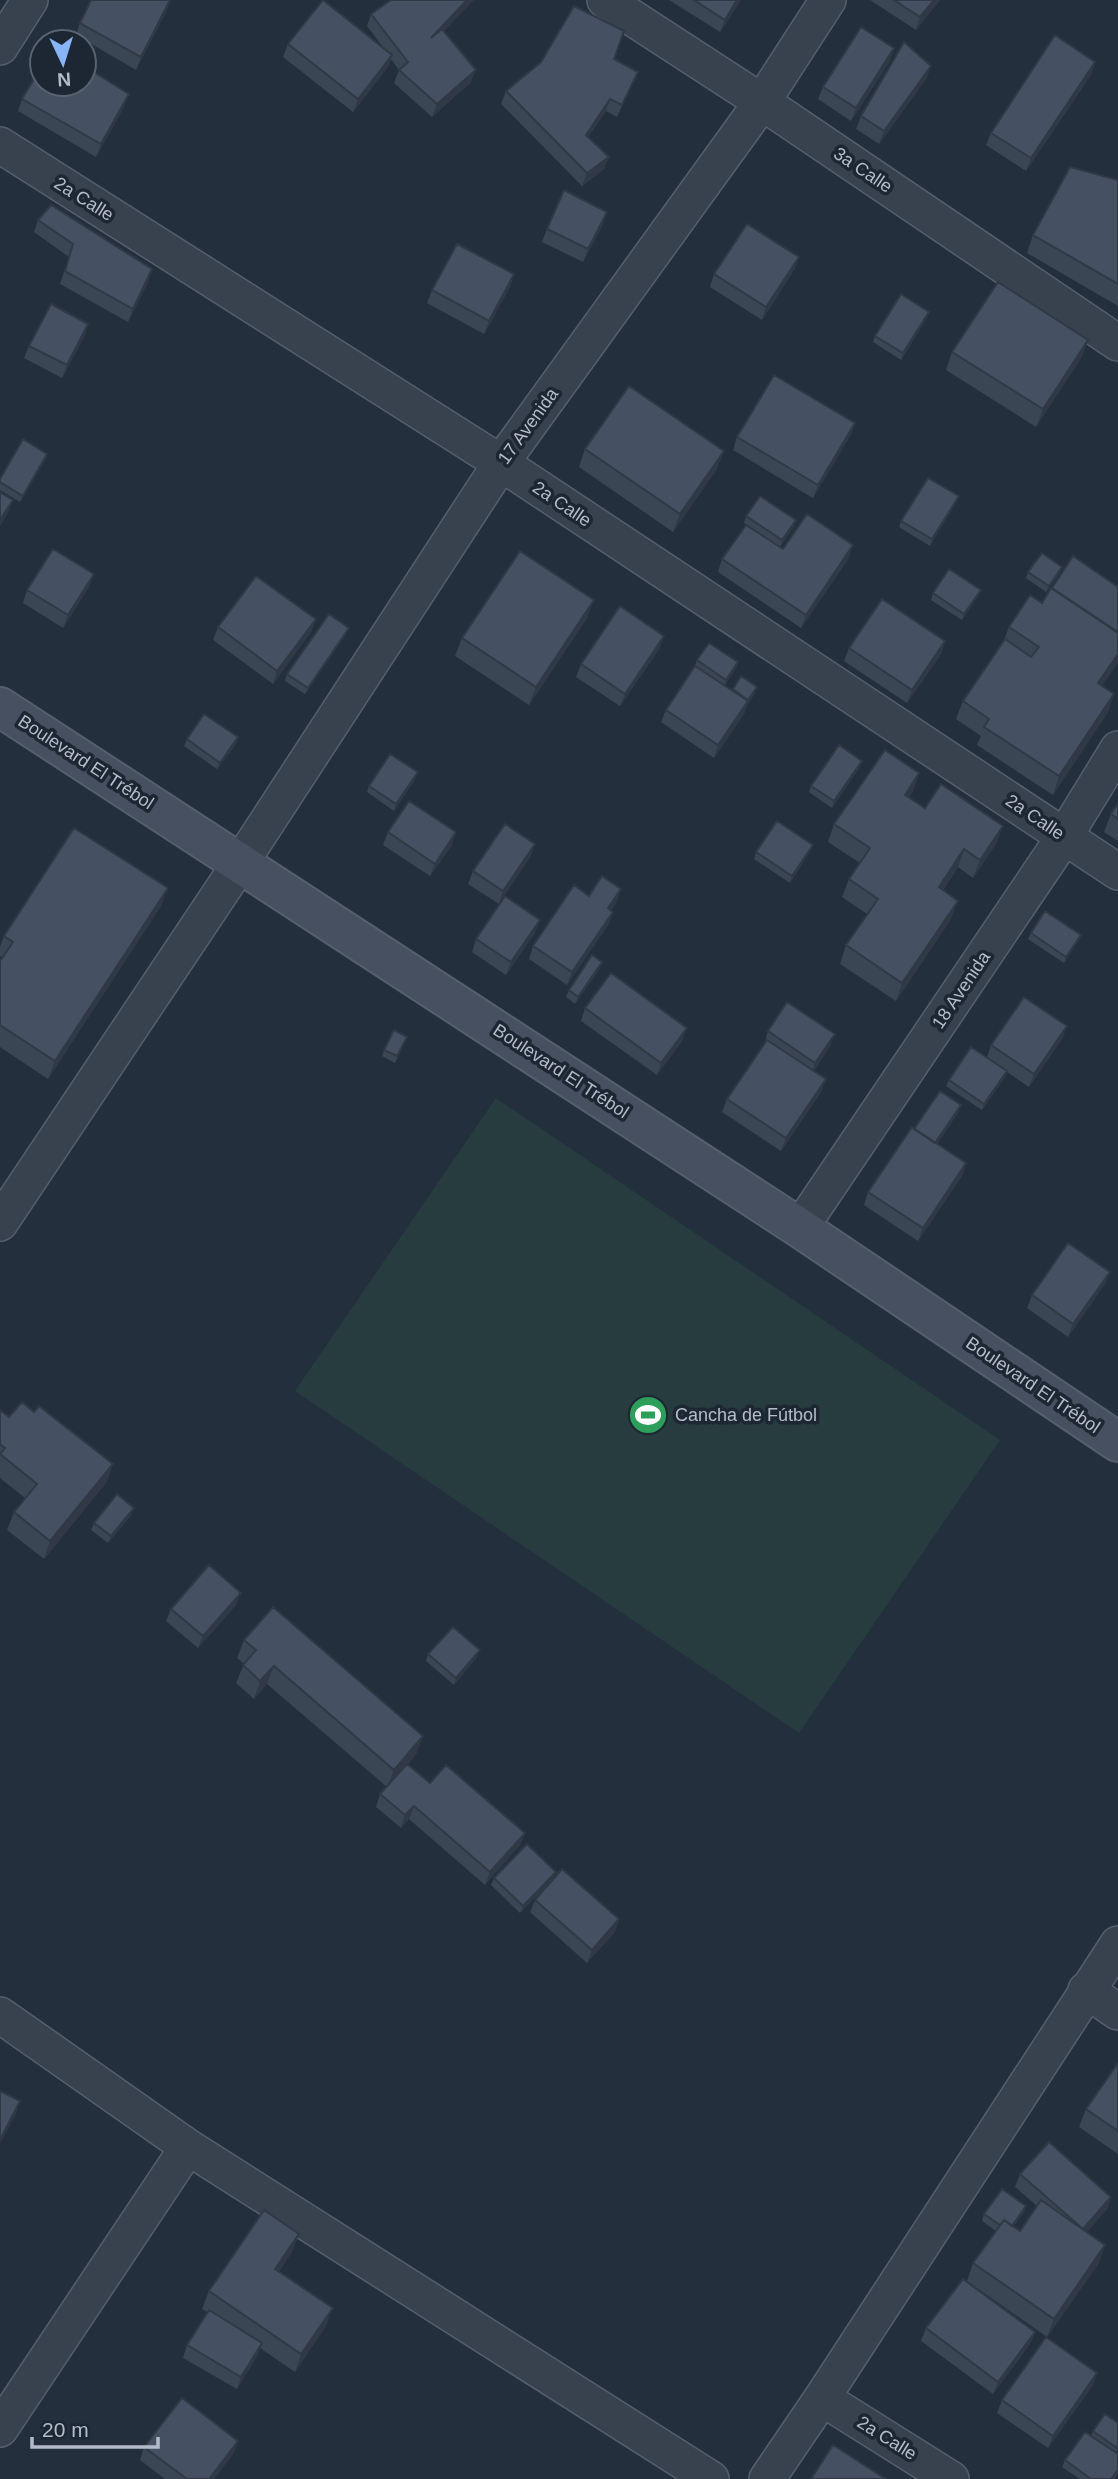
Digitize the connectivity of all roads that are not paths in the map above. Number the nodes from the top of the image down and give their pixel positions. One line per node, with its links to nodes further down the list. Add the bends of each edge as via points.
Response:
1 (30, 0): 4 (street)
2 (605, 0): 5 (street, 3a Calle)
3 (828, 0): 5 (street, 17 Avenida)
4 (0, 47)
5 (762, 102): 7 (street, 3a Calle); 8 (street, 17 Avenida)
6 (0, 145): 8 (street, 2a Calle)
7 (1118, 343)
8 (501, 463): 11 (street, 2a Calle); 12 (street, 17 Avenida)
9 (0, 707): 12 (main road, Boulevard El Trébol)
10 (1118, 749): 11 (street, 18 Avenida)
11 (1064, 837): 13 (street, 2a Calle); 15 (street, 18 Avenida)
12 (241, 862): 14 (street, 17 Avenida); 15 (main road, Boulevard El Trébol)
13 (1118, 872)
14 (0, 1223)
15 (800, 1228): 16 (main road, Boulevard El Trébol)
16 (1118, 1442)
17 (1118, 1944): 18 (street)
18 (1087, 1990): 19 (street); 22 (street)
19 (1118, 2012)
20 (0, 2015): 21 (street)
21 (188, 2147): 23 (street); 24 (street)
22 (822, 2398): 25 (street); 26 (street, 2a Calle)
23 (0, 2429)
24 (710, 2479)
25 (767, 2479)
26 (951, 2479)

